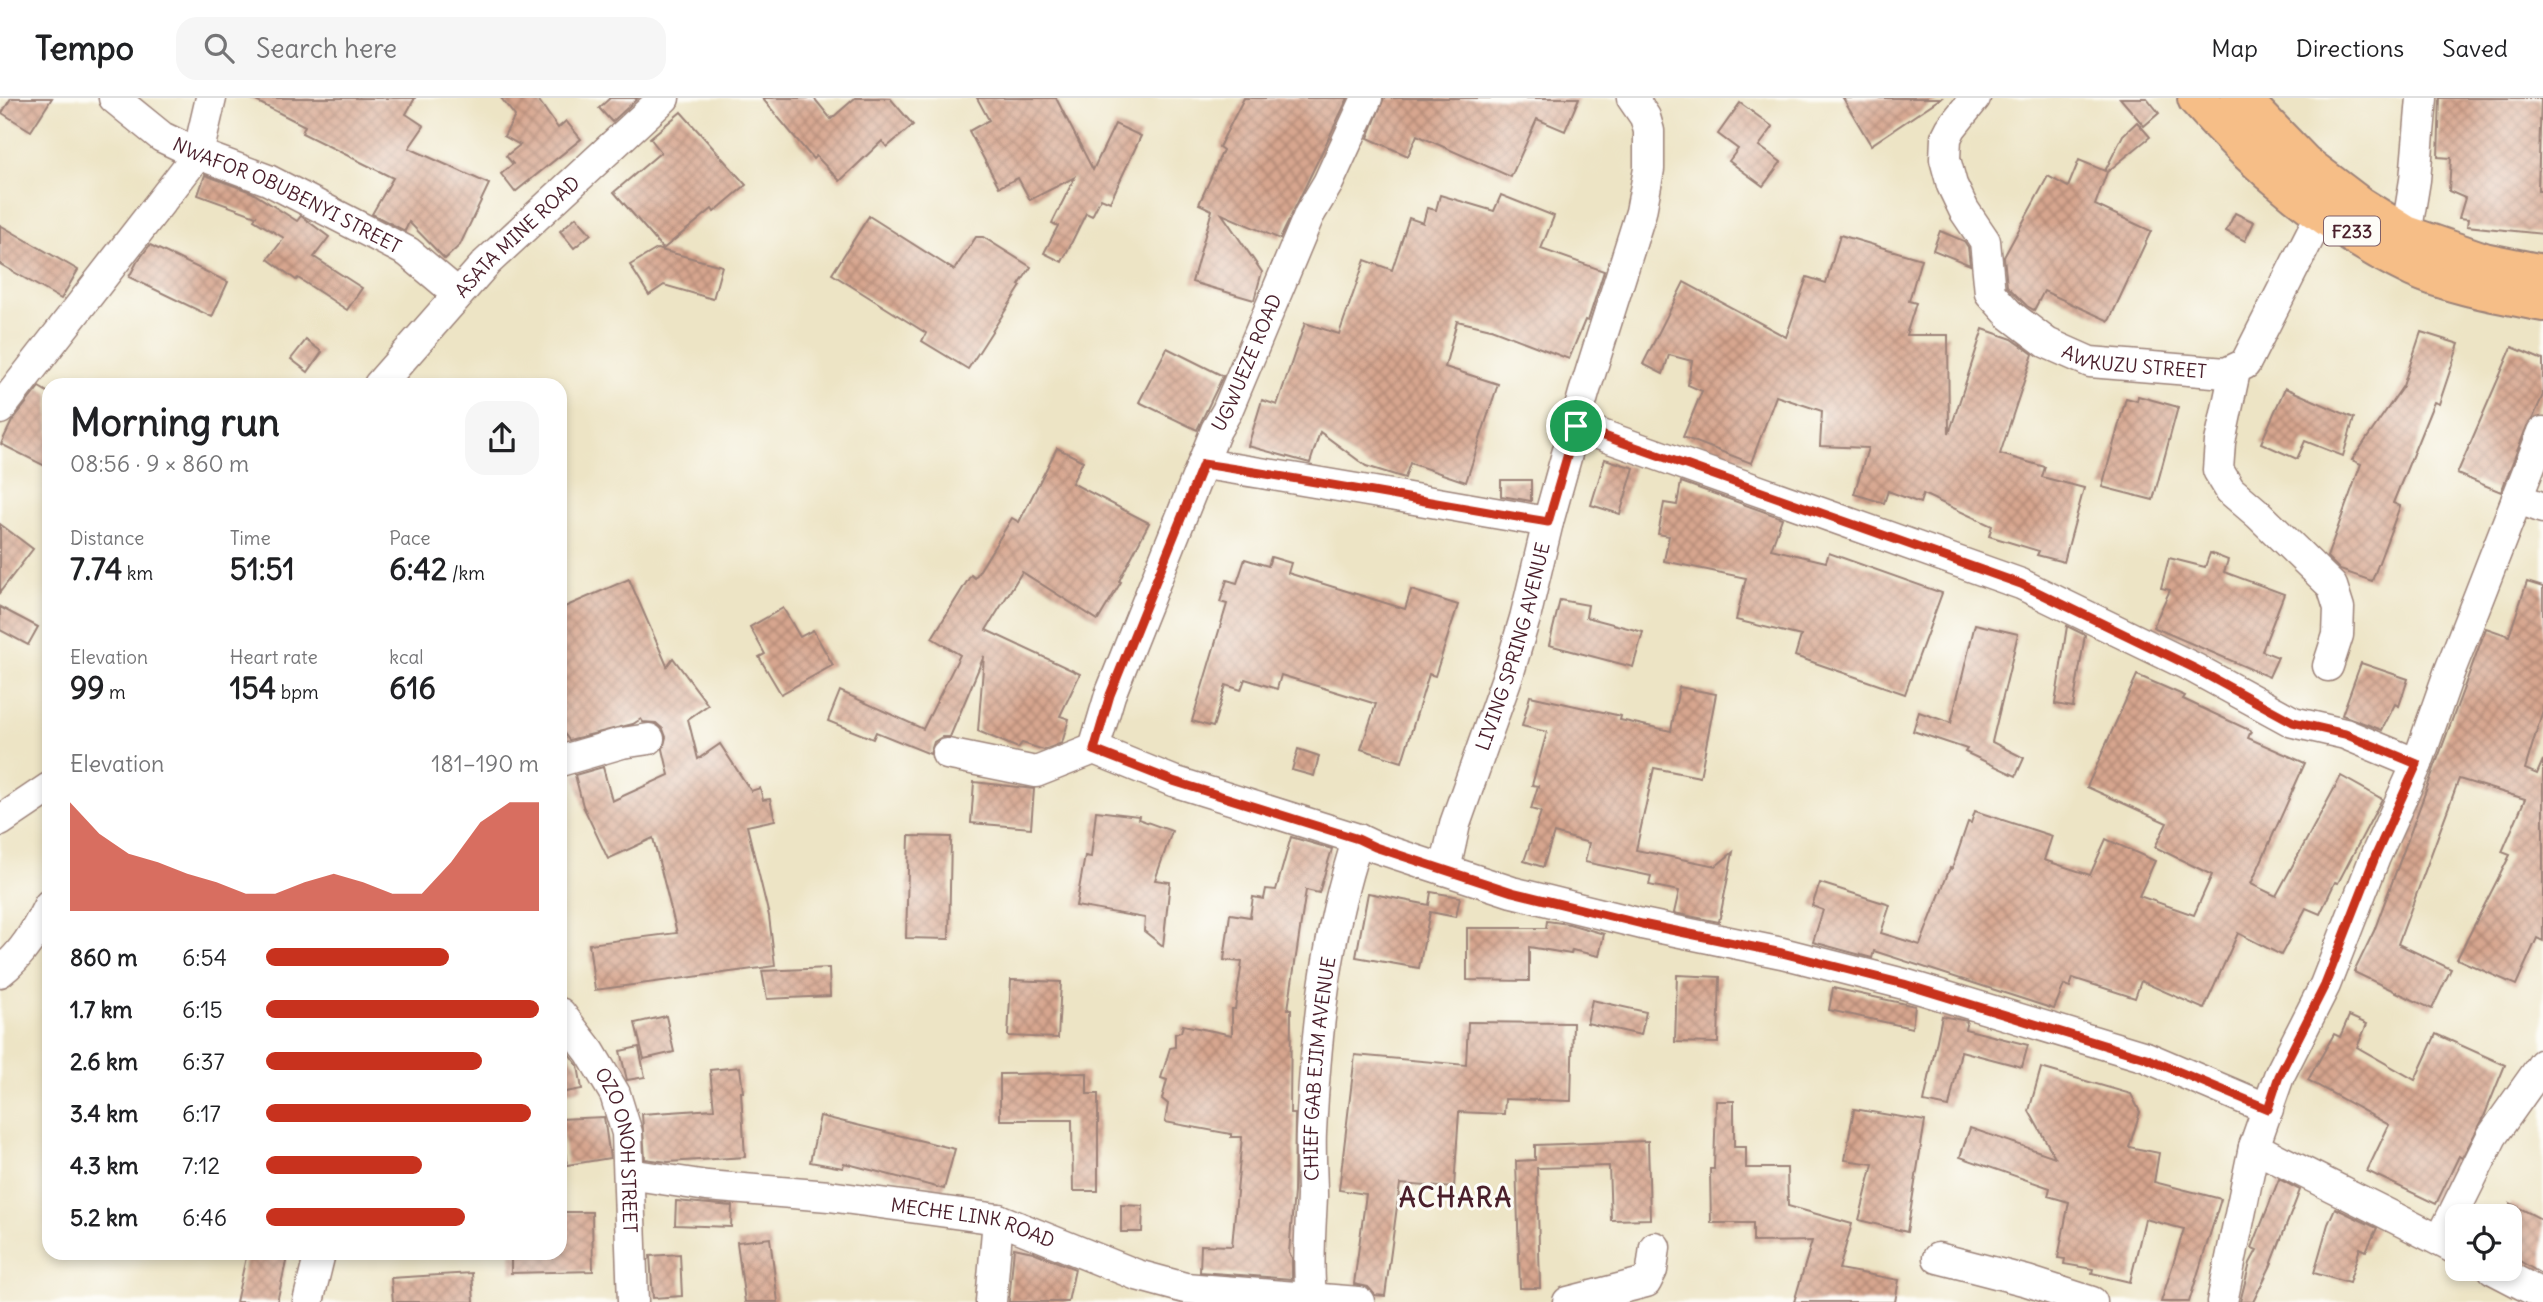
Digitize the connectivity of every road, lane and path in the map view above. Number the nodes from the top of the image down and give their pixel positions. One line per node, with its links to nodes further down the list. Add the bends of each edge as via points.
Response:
1 (114, 98): 10 (street, NWAFOR OBUBENYI STREET, via 162,137)
2 (211, 98): 10 (street)
3 (664, 98): 14 (street, ASATA MINE ROAD)
4 (1367, 98): 21 (street, UGWUEZE ROAD, via 1309,215)
5 (1632, 98): 19 (street, LIVING SPRING AVENUE, via 1649,131 1649,169 1641,212)
6 (1975, 98): 16 (street, AWKUZU STREET, via 1946,138 1945,159 1964,211 1986,242 1990,293 2010,315 2048,343 2090,362)
7 (2197, 98): 11 (main road, F233, via 2254,157)
8 (2240, 98): 12 (main road, F233, via 2305,164)
9 (2423, 98): 12 (street)
10 (198, 154): 14 (street, NWAFOR OBUBENYI STREET, via 268,180 369,230 408,252); 18 (street)
11 (2322, 212): 15 (main road, F233, via 2416,269); 16 (street, AWKUZU STREET, via 2245,365)
12 (2406, 235): 13 (main road, F233, via 2484,261)
13 (2543, 274)
14 (458, 294): 17 (street, ASATA MINE ROAD)
15 (2543, 302)
16 (2235, 371): 24 (street, via 2218,470 2230,490 2332,586 2339,608)
17 (385, 378)
18 (0, 409)
19 (1576, 426): 23 (street, LIVING SPRING AVENUE); 29 (street, via 2021,584 2293,722 2345,734)
20 (2543, 432): 22 (street)
21 (1203, 464): 23 (street); 26 (street, UGWUEZE ROAD, via 1110,695)
22 (2530, 503): 29 (street, via 2449,673)
23 (1548, 522): 33 (street, LIVING SPRING AVENUE, via 1522,629 1455,824)
24 (2328, 666)
25 (649, 739): 28 (street)
26 (1094, 750): 27 (street, via 1037,772); 32 (street, via 1173,781)
27 (947, 754)
28 (567, 759)
29 (2417, 764): 38 (street)
30 (42, 793): 31 (street)
31 (0, 821)
32 (1358, 839): 33 (street); 49 (street, CHIEF GAB EJIM AVENUE, via 1340,901 1323,993 1311,1135)
33 (1445, 870): 38 (street, via 1538,899 1904,984 2146,1058)
34 (42, 919): 35 (street, via 14,962)
35 (0, 972)
36 (567, 1022): 40 (street, OZO ONOH STREET, via 615,1094 627,1133)
37 (2543, 1064): 41 (street, via 2492,1136)
38 (2268, 1109): 39 (street)
39 (2254, 1147): 43 (street); 56 (street)
40 (629, 1174): 42 (street, MECHE LINK ROAD); 51 (street, OZO ONOH STREET)
41 (2465, 1204)
42 (998, 1219): 49 (street, MECHE LINK ROAD, via 1137,1275 1185,1288); 52 (street)
43 (2445, 1242)
44 (1655, 1247): 54 (street, via 1646,1282)
45 (1938, 1258): 55 (street)
46 (318, 1260): 50 (street)
47 (2516, 1281): 48 (street)
48 (2543, 1295)
49 (1312, 1300): 53 (street, MECHE LINK ROAD)
50 (308, 1302)
51 (633, 1302)
52 (991, 1302)
53 (1359, 1302)
54 (1568, 1302)
55 (2092, 1302)
56 (2222, 1302)

